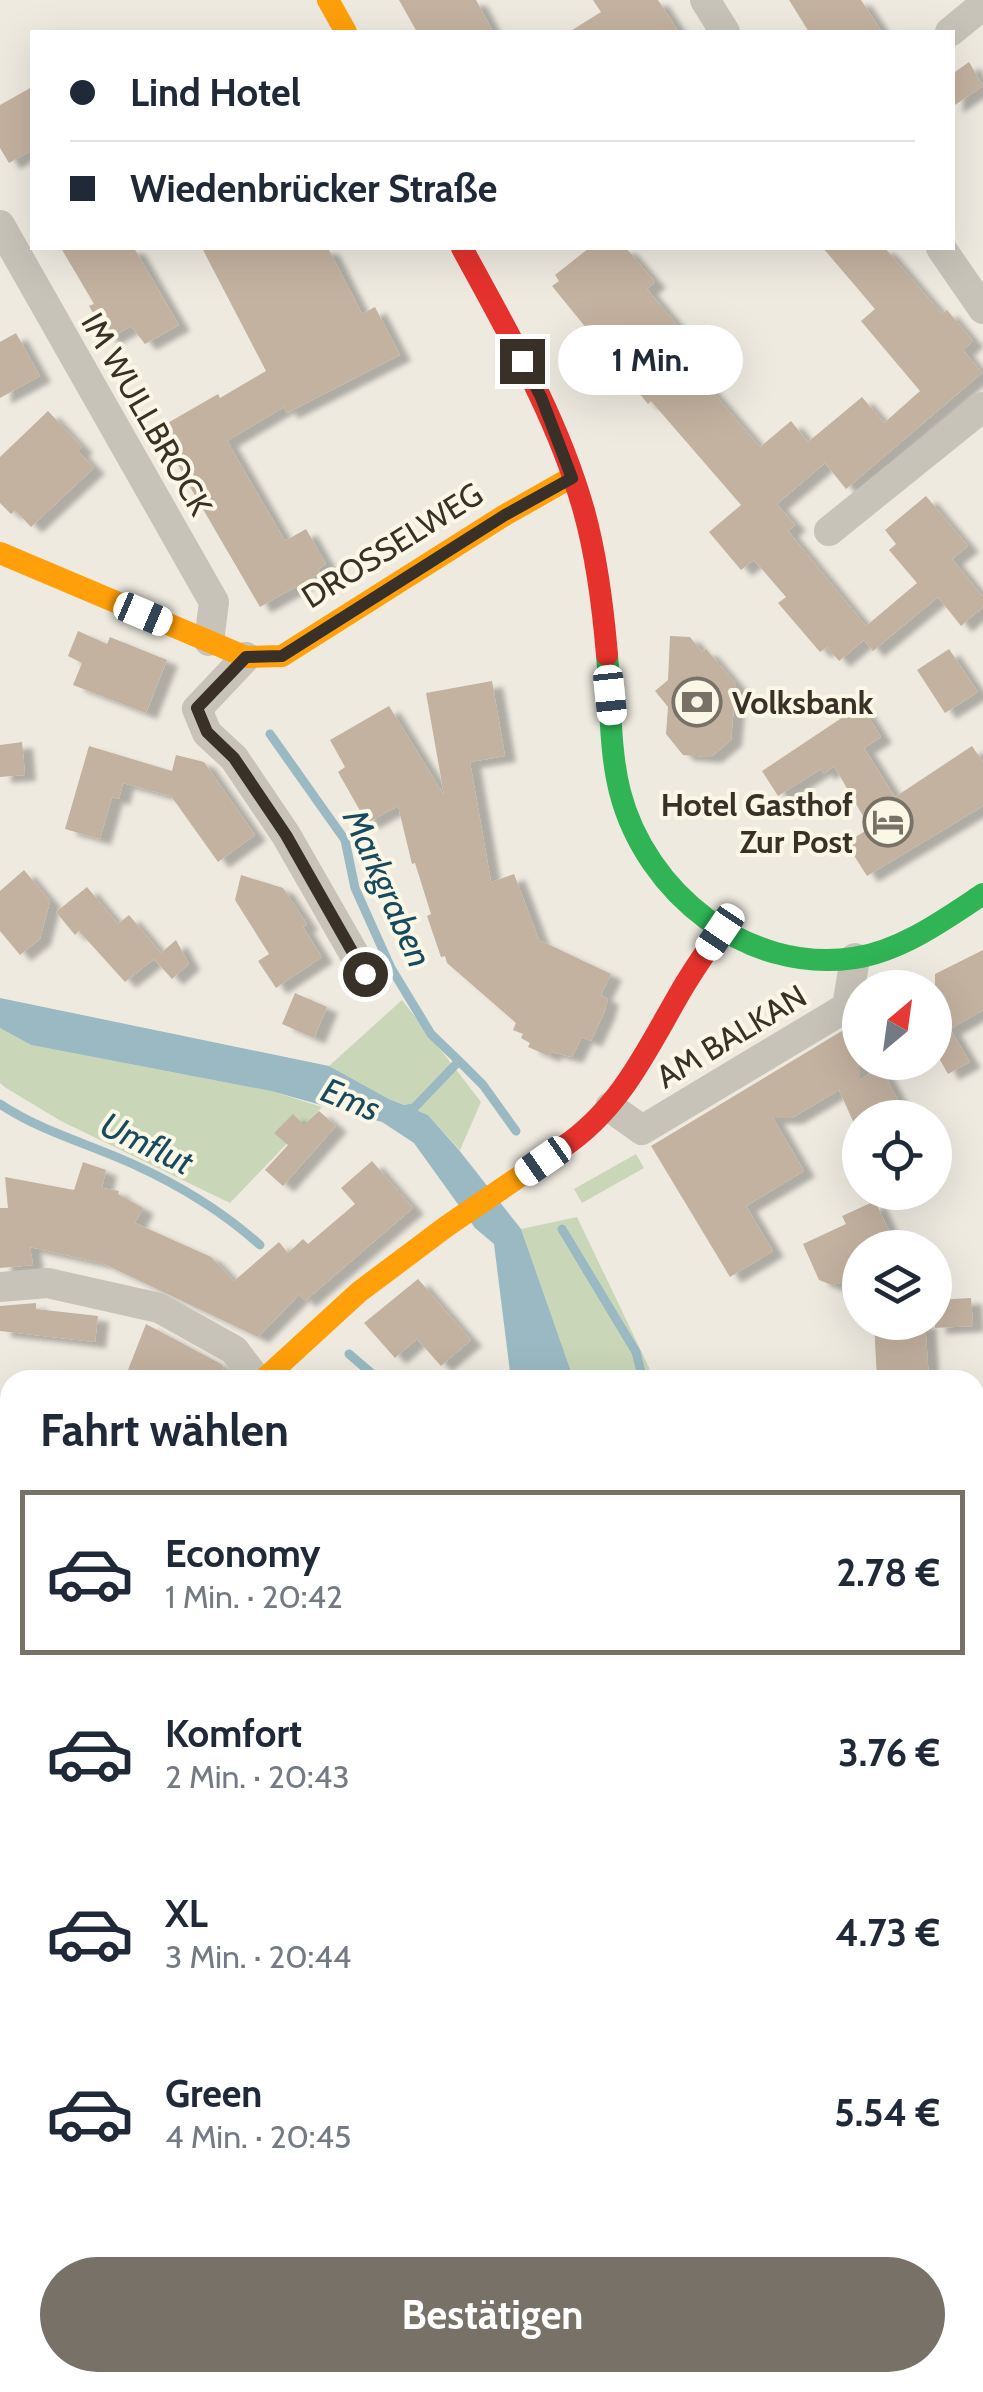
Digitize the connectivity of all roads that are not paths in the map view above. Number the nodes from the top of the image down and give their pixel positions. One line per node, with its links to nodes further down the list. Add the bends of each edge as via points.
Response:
1 (328, 0): 4 (street)
2 (705, 0): 5 (street)
3 (983, 5): 6 (street)
4 (345, 30)
5 (724, 30)
6 (952, 30)
7 (0, 225): 15 (street, IM WULLBROCK, via 214,602)
8 (463, 250): 12 (street, via 541,397)
9 (942, 250): 10 (street)
10 (983, 309)
11 (983, 407): 13 (street)
12 (572, 478): 16 (street, DROSSELWEG, via 282,656); 18 (street, via 594,552 620,793 640,848)
13 (829, 531)
14 (0, 553): 15 (street)
15 (209, 641): 16 (street)
16 (246, 657): 20 (street, via 197,708 207,732 234,758 286,835)
17 (983, 894): 19 (street, via 933,927)
18 (720, 932): 19 (street, via 777,954); 21 (street)
19 (855, 958): 21 (street, AM BALKAN, via 847,1007 642,1130)
20 (365, 974)
21 (610, 1107): 24 (street, via 360,1292)
22 (0, 1286): 23 (street, via 48,1283 159,1308 234,1350)
23 (251, 1370)
24 (271, 1370)

